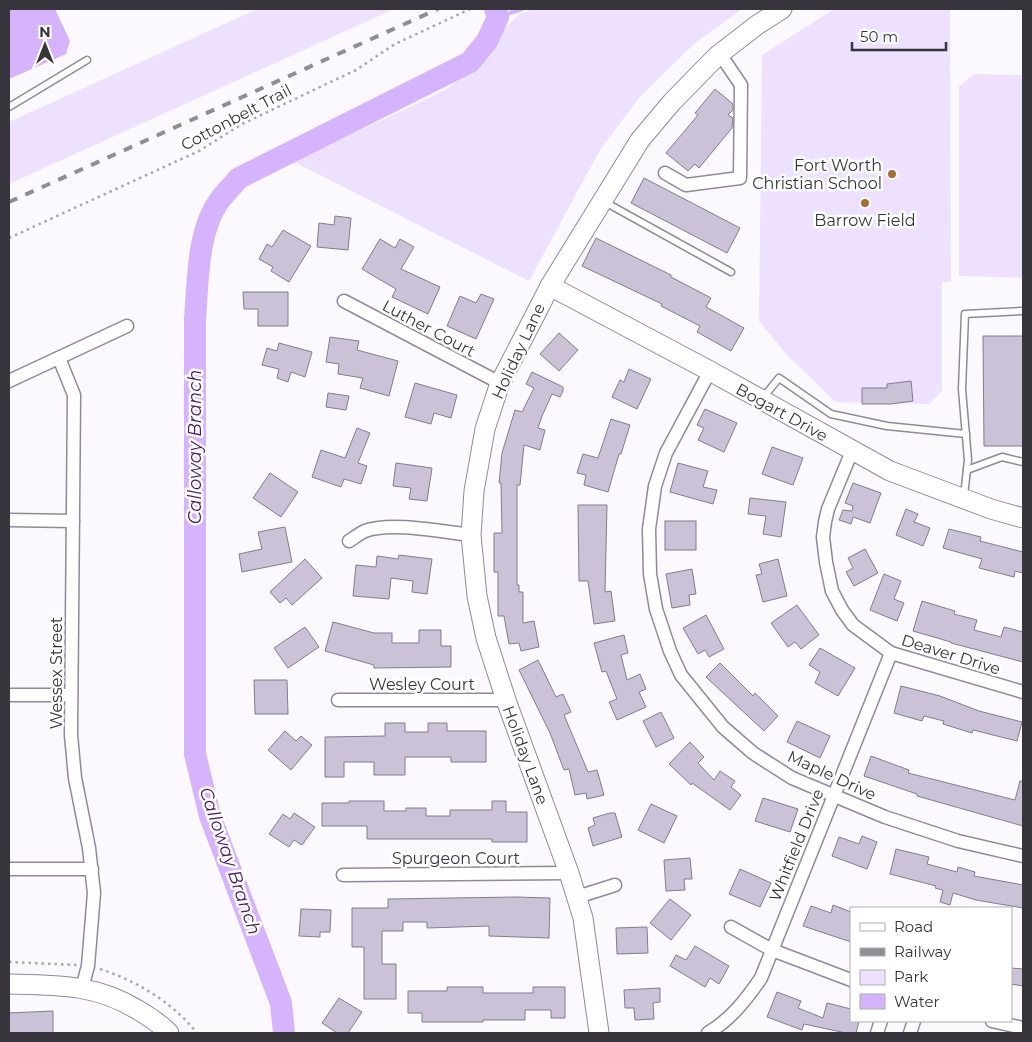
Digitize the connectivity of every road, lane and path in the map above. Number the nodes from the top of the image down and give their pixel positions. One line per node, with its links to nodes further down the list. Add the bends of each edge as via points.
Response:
1 (470, 9): 8 (path, Cottonbelt Trail, via 395,44 356,70 242,124 199,151)
2 (782, 9): 3 (street, Holiday Lane)
3 (720, 54): 6 (street, via 741,85 740,178 686,185); 7 (street, Holiday Lane, via 640,140)
4 (87, 60): 5 (lane)
5 (9, 107)
6 (665, 173)
7 (602, 201): 9 (lane); 10 (street, Holiday Lane)
8 (9, 238)
9 (731, 272)
10 (550, 286): 15 (street, Bogart Drive); 17 (street, Holiday Lane)
11 (344, 301): 17 (street, Luther Court)
12 (1023, 311): 19 (lane, via 965,314 962,389)
13 (127, 326): 14 (street)
14 (59, 358): 16 (street); 26 (street, Wessex Street, via 74,394)
15 (710, 371): 18 (street, Bogart Drive); 35 (street, Maple Drive, via 666,453 655,486 648,529 656,609 681,675 723,727 792,778)
16 (9, 381)
17 (500, 383): 27 (street, Holiday Lane, via 485,429 474,491)
18 (762, 400): 19 (lane, via 779,378 831,414 887,426); 20 (street, Bogart Drive)
19 (966, 434): 22 (lane)
20 (852, 451): 23 (street, Bogart Drive, via 890,471); 29 (street, Deaver Drive, via 825,522 826,562 832,591 842,610 853,625)
21 (1023, 462): 22 (lane, via 1002,457)
22 (967, 470): 23 (lane)
23 (964, 500): 24 (street, Bogart Drive)
24 (1023, 518)
25 (9, 520): 26 (street)
26 (73, 520): 32 (street, Wessex Street)
27 (471, 535): 28 (street, via 391,526 364,531); 34 (street, Holiday Lane, via 477,596 486,638)
28 (349, 541)
29 (891, 653): 30 (street, Deaver Drive); 35 (street, Whitfield Drive)
30 (1023, 692)
31 (9, 695): 32 (street)
32 (71, 695): 38 (street, Wessex Street, via 75,778)
33 (338, 700): 34 (street, Wesley Court)
34 (506, 700): 39 (street, Holiday Lane)
35 (834, 796): 36 (street, Maple Drive, via 885,818 958,841); 44 (street, Whitfield Drive)
36 (1023, 856)
37 (9, 869): 38 (street)
38 (92, 870): 47 (street, Wessex Street, via 94,893 88,966)
39 (570, 873): 40 (street, Spurgeon Court); 42 (street, Holiday Lane)
40 (343, 875)
41 (615, 885): 42 (street)
42 (577, 897): 51 (street, Holiday Lane, via 587,940)
43 (731, 927): 44 (street)
44 (772, 950): 45 (street); 52 (street, Whitfield Drive, via 761,978 744,1003 722,1025)
45 (850, 980)
46 (9, 984): 47 (street)
47 (82, 988): 50 (street, via 121,999)
48 (996, 1022): 49 (street)
49 (1023, 1028)
50 (169, 1033)
51 (598, 1033)
52 (708, 1033)

